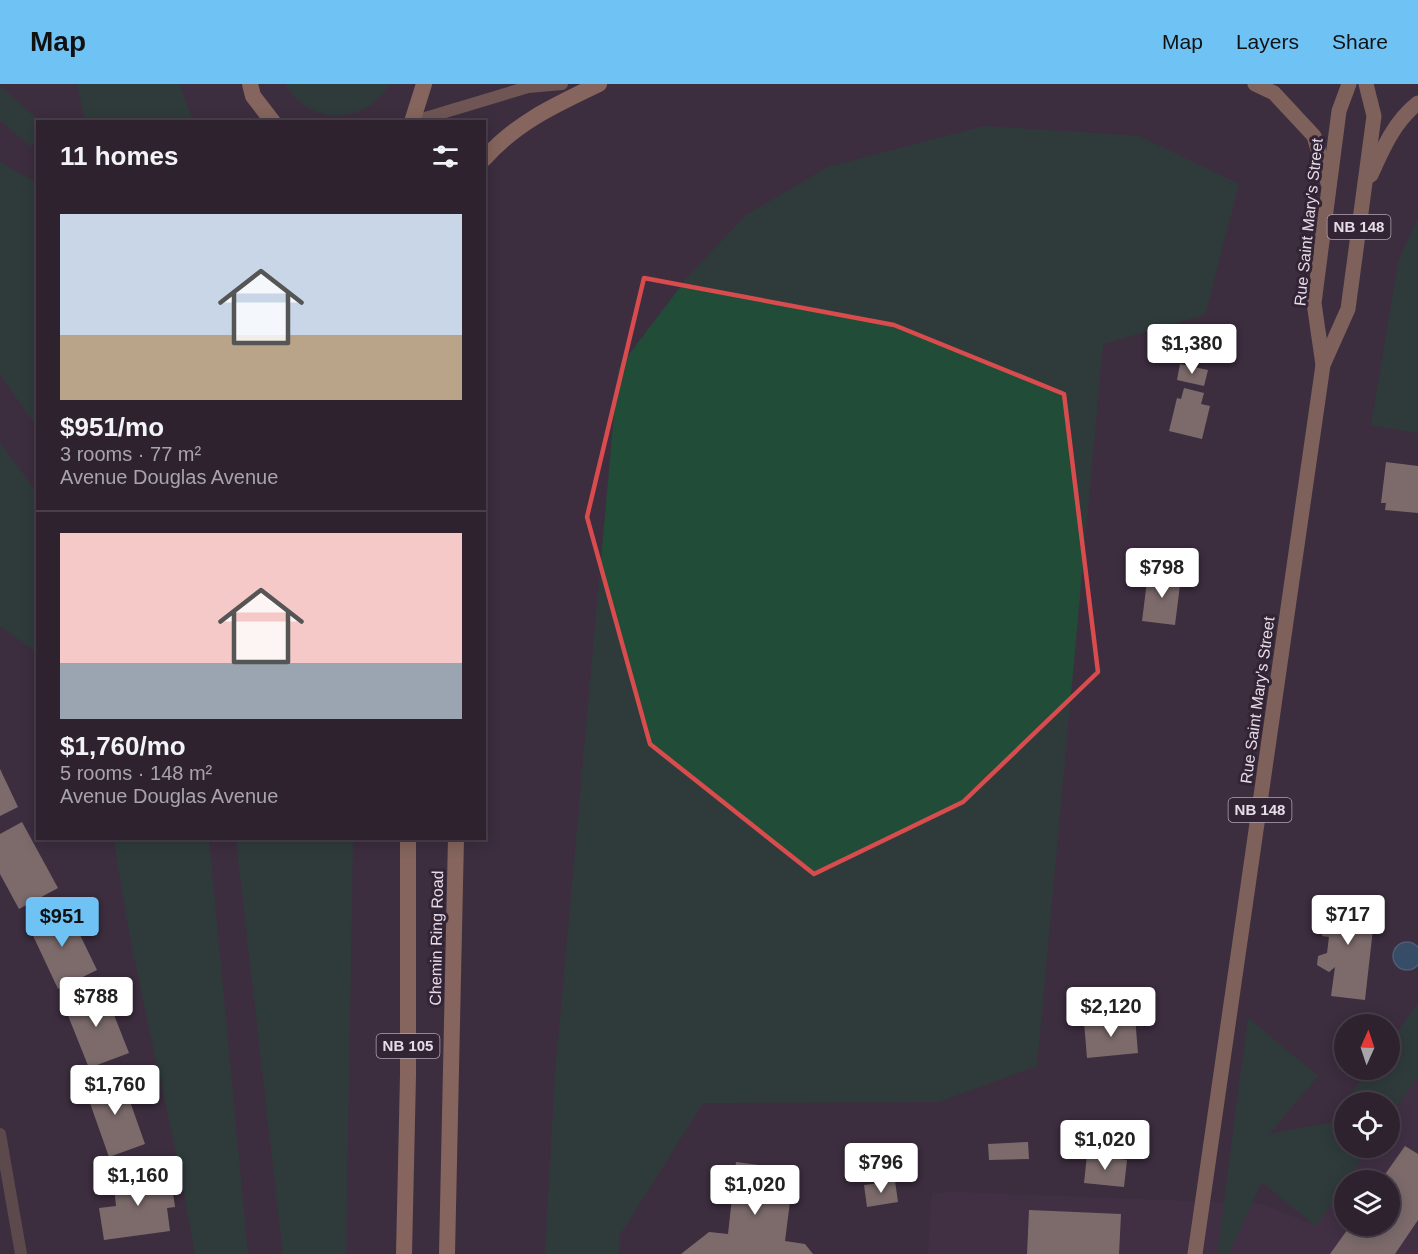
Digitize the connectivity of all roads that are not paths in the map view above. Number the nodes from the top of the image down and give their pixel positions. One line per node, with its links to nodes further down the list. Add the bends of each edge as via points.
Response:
1 (424, 84): 11 (highway)
2 (562, 84): 12 (main road, via 528,87)
3 (598, 84): 13 (highway, via 551,106 506,135)
4 (1255, 84): 14 (main road, via 1274,93 1314,136)
5 (1349, 84): 14 (main road, Rue Saint Mary's Street / NB 148, via 1339,111)
6 (1366, 84): 15 (main road, Rue Saint Mary's Street / NB 148, via 1374,116)
7 (251, 90): 9 (highway); 10 (highway)
8 (1418, 103): 15 (main road, via 1386,140)
9 (264, 120)
10 (272, 120)
11 (413, 120)
12 (419, 120)
13 (486, 157)
14 (1329, 189): 16 (main road, Rue Saint Mary's Street / NB 148, via 1314,303)
15 (1364, 192): 16 (main road, Rue Saint Mary's Street / NB 148, via 1348,309)
16 (1323, 365): 23 (main road, Rue Saint Mary's Street / NB 148)
17 (408, 840): 21 (highway, Chemin Ring Road / NB 105)
18 (456, 840): 22 (highway, Chemin Ring Road / NB 105)
19 (0, 1134): 20 (street)
20 (21, 1254)
21 (404, 1254)
22 (447, 1254)
23 (1195, 1254)

